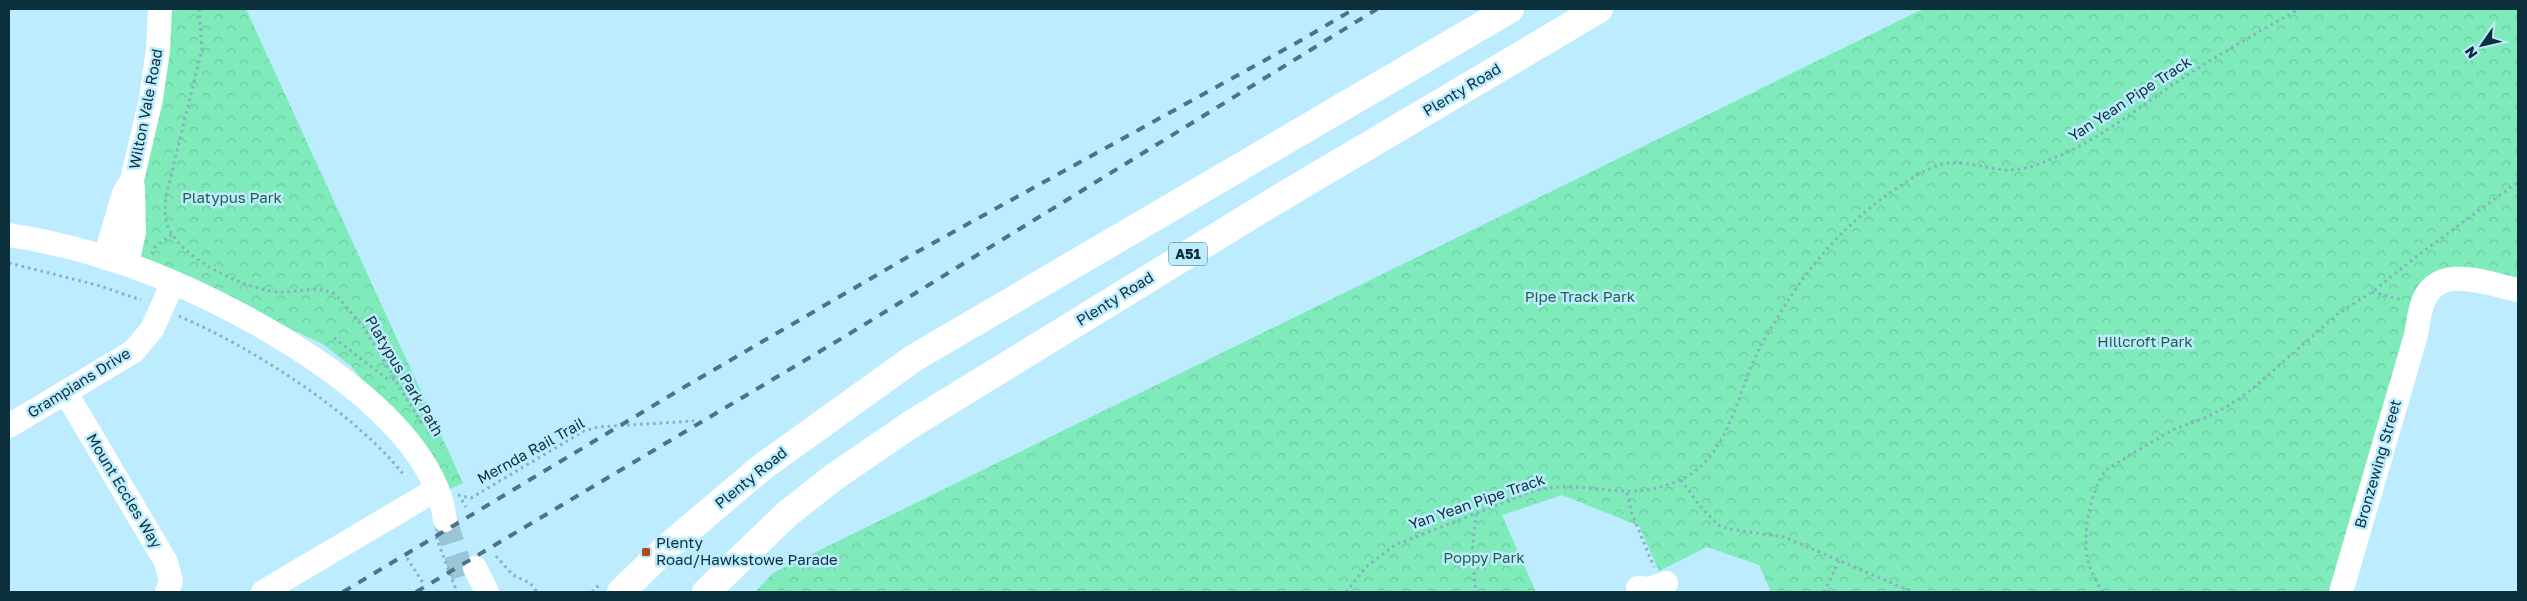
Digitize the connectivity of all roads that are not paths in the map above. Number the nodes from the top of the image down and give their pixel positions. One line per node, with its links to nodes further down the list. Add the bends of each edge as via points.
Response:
1 (160, 9): 5 (street, Wilton Vale Road, via 155,76 132,180 134,232)
2 (1510, 9): 14 (highway, Plenty Road, via 914,358 861,393 761,468 663,551)
3 (1599, 9): 15 (highway, Plenty Road / A51, via 1278,199 910,425 787,514)
4 (9, 235): 5 (street, via 56,244)
5 (126, 265): 6 (street)
6 (174, 283): 10 (street, Grampians Drive, via 152,329 134,351); 13 (street, via 256,324 312,359 356,392 405,436 422,459 443,505)
7 (2459, 284): 8 (street, via 2471,278); 9 (street, Bronzewing Street, via 2439,301); 9 (street, Bronzewing Street, via 2436,286 2429,292 2422,304)
8 (2515, 289)
9 (2416, 335): 16 (street, Bronzewing Street)
10 (66, 393): 11 (street, Grampians Drive); 12 (street, Mount Eccles Way, via 166,562 172,581)
11 (9, 426)
12 (167, 592)
13 (263, 592)
14 (621, 592)
15 (706, 592)
16 (2341, 592)

